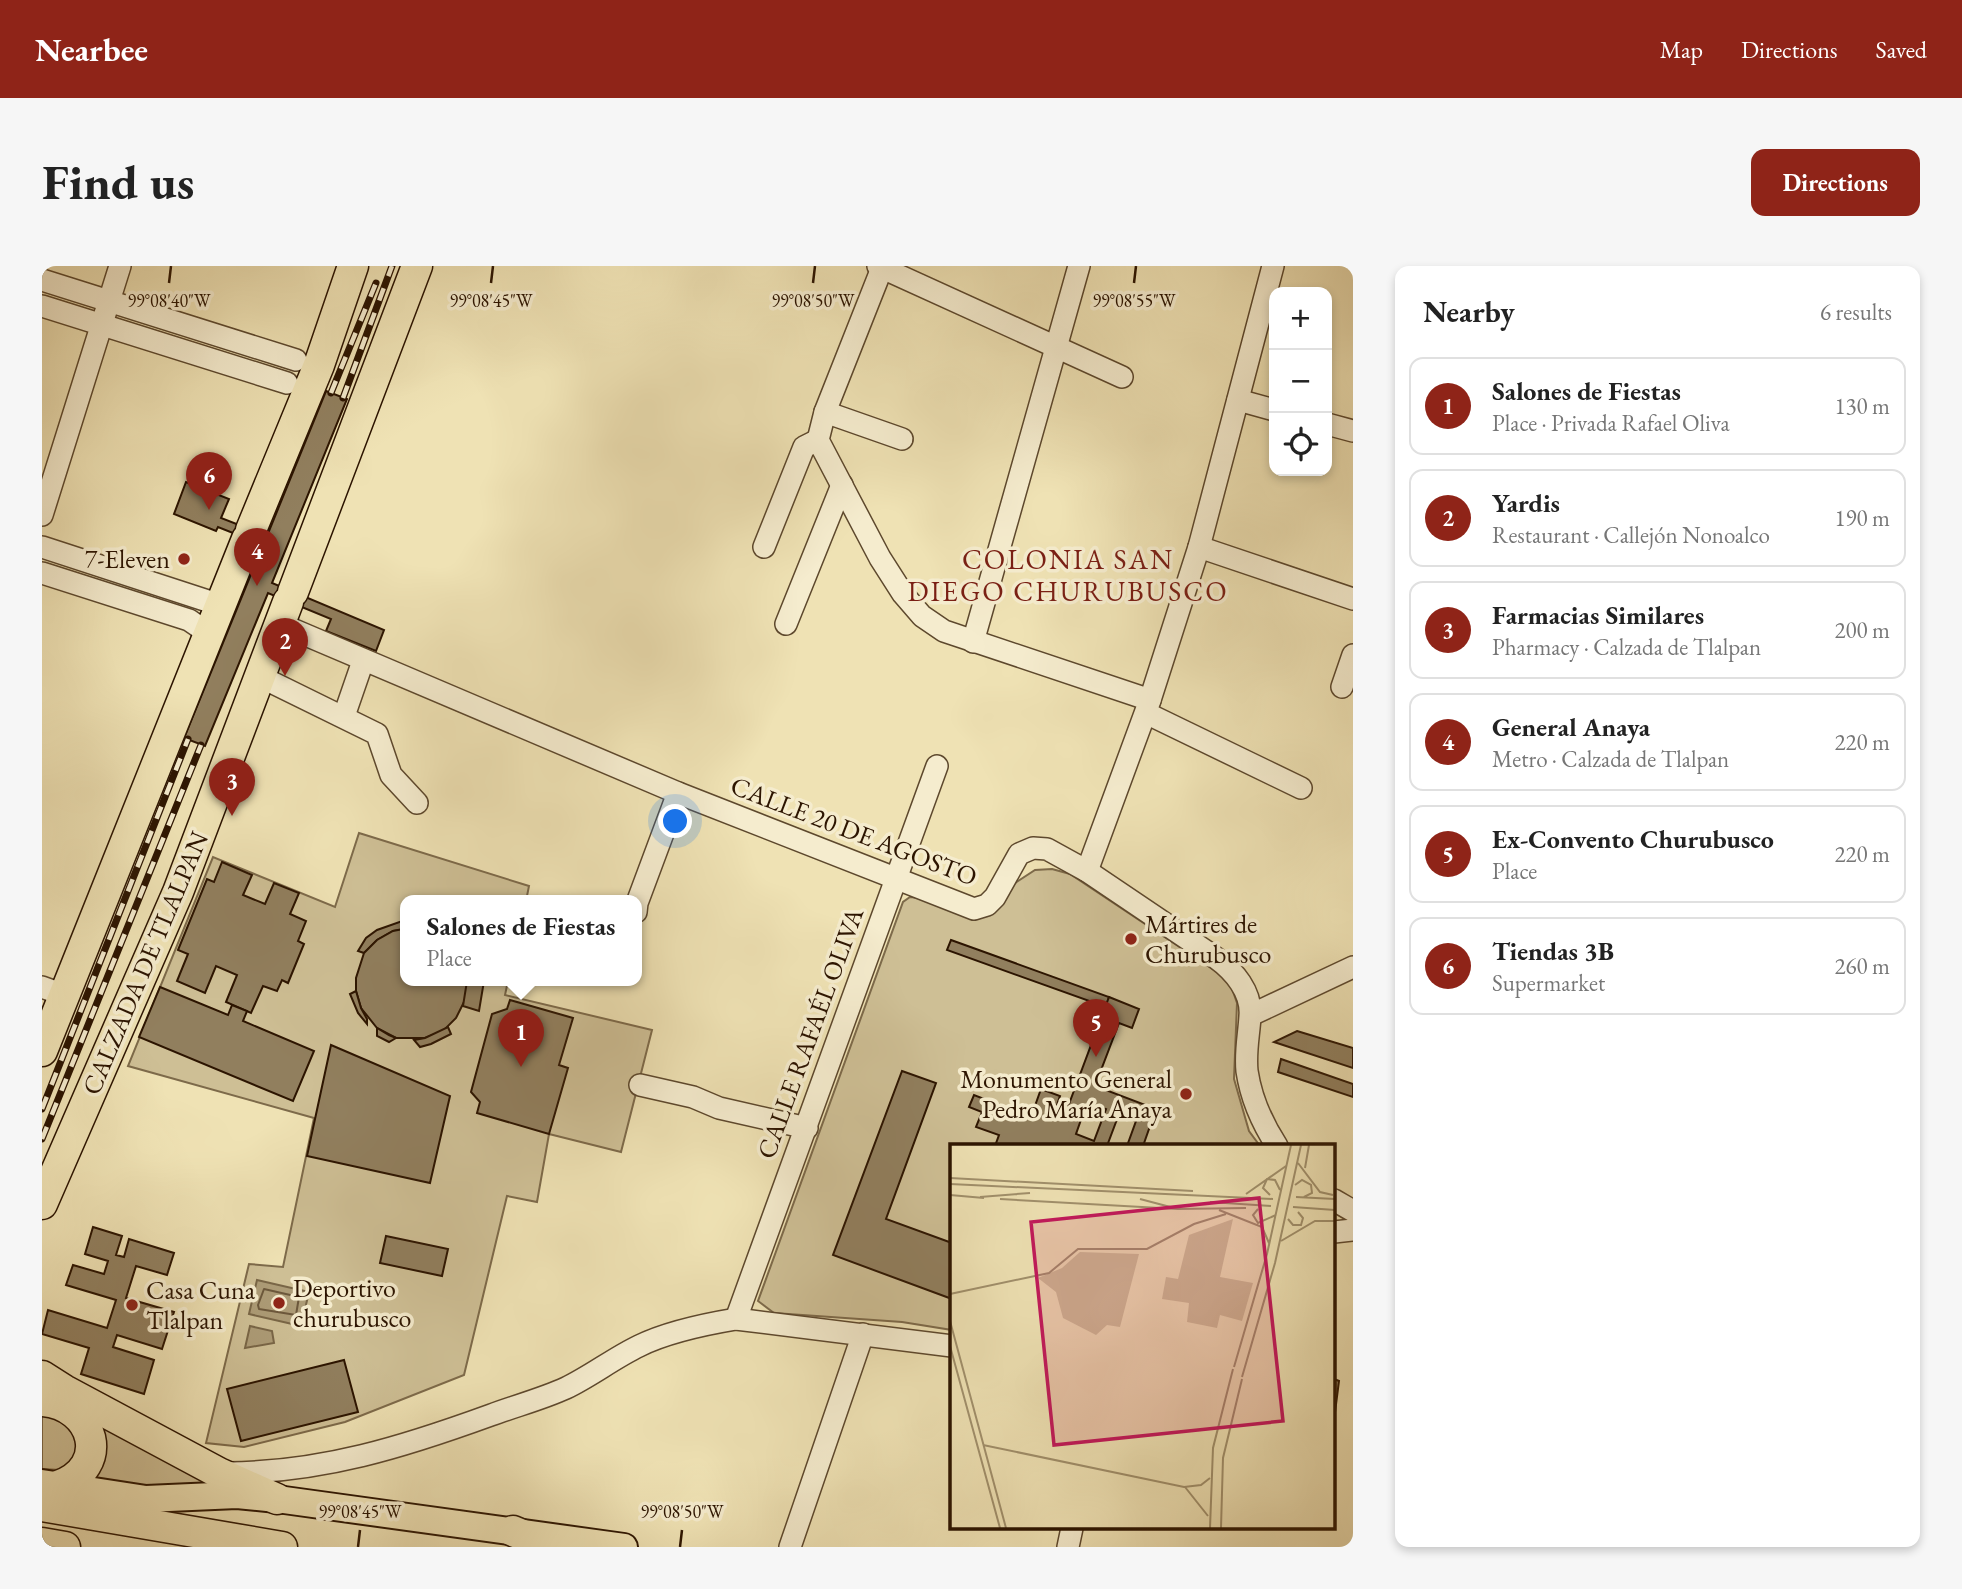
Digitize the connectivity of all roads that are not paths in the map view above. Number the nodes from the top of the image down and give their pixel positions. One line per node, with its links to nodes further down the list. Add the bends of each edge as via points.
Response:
1 (120, 266): 8 (street)
2 (353, 266): 28 (highway, via 319,365)
3 (417, 266): 29 (highway, CALZADA DE TLALPAN)
4 (1079, 266): 11 (street)
5 (1273, 266): 13 (street)
6 (880, 267): 11 (street); 15 (street)
7 (42, 280): 8 (street)
8 (109, 301): 10 (street); 10 (street, via 289,358 281,381)
9 (42, 306): 10 (street)
10 (102, 324): 21 (street)
11 (1056, 346): 12 (street); 33 (street)
12 (1122, 377)
13 (1238, 400): 14 (street); 24 (street)
14 (1269, 409)
15 (825, 412): 18 (street); 19 (street)
16 (1332, 425): 17 (street)
17 (1353, 431)
18 (902, 439)
19 (818, 440): 20 (street); 23 (street, via 804,447)
20 (842, 485): 31 (street); 33 (street, via 903,594 922,616)
21 (42, 515)
22 (42, 547): 26 (street)
23 (764, 547)
24 (1199, 547): 27 (street); 38 (street)
25 (42, 573): 30 (street)
26 (175, 589): 28 (street); 30 (street)
27 (1353, 600)
28 (220, 605): 32 (highway)
29 (287, 606): 35 (street, CALLE 20 DE AGOSTO); 36 (highway, CALZADA DE TLALPAN)
30 (167, 613): 32 (street)
31 (786, 624)
32 (208, 633): 48 (highway)
33 (973, 642): 38 (street)
34 (1353, 655): 37 (street)
35 (363, 661): 39 (street); 42 (street, CALLE 20 DE AGOSTO)
36 (259, 676): 39 (street); 55 (highway, CALZADA DE TLALPAN, via 178,892)
37 (1342, 687)
38 (1148, 706): 41 (street); 44 (street)
39 (344, 716): 43 (street, via 377,734 391,775)
40 (937, 766): 45 (street, CALLE RAFAÉL OLIVA)
41 (1301, 788)
42 (678, 793): 45 (street, CALLE 20 DE AGOSTO); 46 (street)
43 (417, 803)
44 (1087, 871): 45 (street, CALLE 20 DE AGOSTO, via 1047,849 1026,850 1015,859 995,897 974,909); 49 (street, CALLE 20 DE AGOSTO, via 1227,966 1241,982)
45 (895, 879): 52 (street, CALLE RAFAÉL OLIVA)
46 (640, 895)
47 (1353, 967): 49 (street)
48 (53, 991): 50 (highway)
49 (1251, 1015): 53 (street, CALLE 20 DE AGOSTO, via 1246,1041 1250,1086)
50 (45, 1033)
51 (640, 1085): 52 (street)
52 (807, 1128): 57 (street, CALLE RAFAÉL OLIVA)
53 (1276, 1144)
54 (1336, 1201): 56 (street)
55 (42, 1204)
56 (1353, 1211)
57 (736, 1319): 58 (street); 62 (street, via 641,1345 566,1388 431,1437 308,1468)
58 (863, 1334): 59 (street); 71 (street)
59 (950, 1346)
60 (42, 1376): 62 (highway)
61 (42, 1401): 63 (highway, via 74,1412 87,1427 91,1442 86,1465 74,1478)
62 (219, 1473): 64 (highway)
63 (47, 1491): 64 (main road, via 146,1499 225,1495); 68 (highway)
64 (277, 1499): 65 (main road)
65 (513, 1531): 69 (highway); 70 (main road)
66 (42, 1543): 67 (highway)
67 (65, 1547)
68 (282, 1547)
69 (551, 1547)
70 (624, 1547)
71 (790, 1547)

